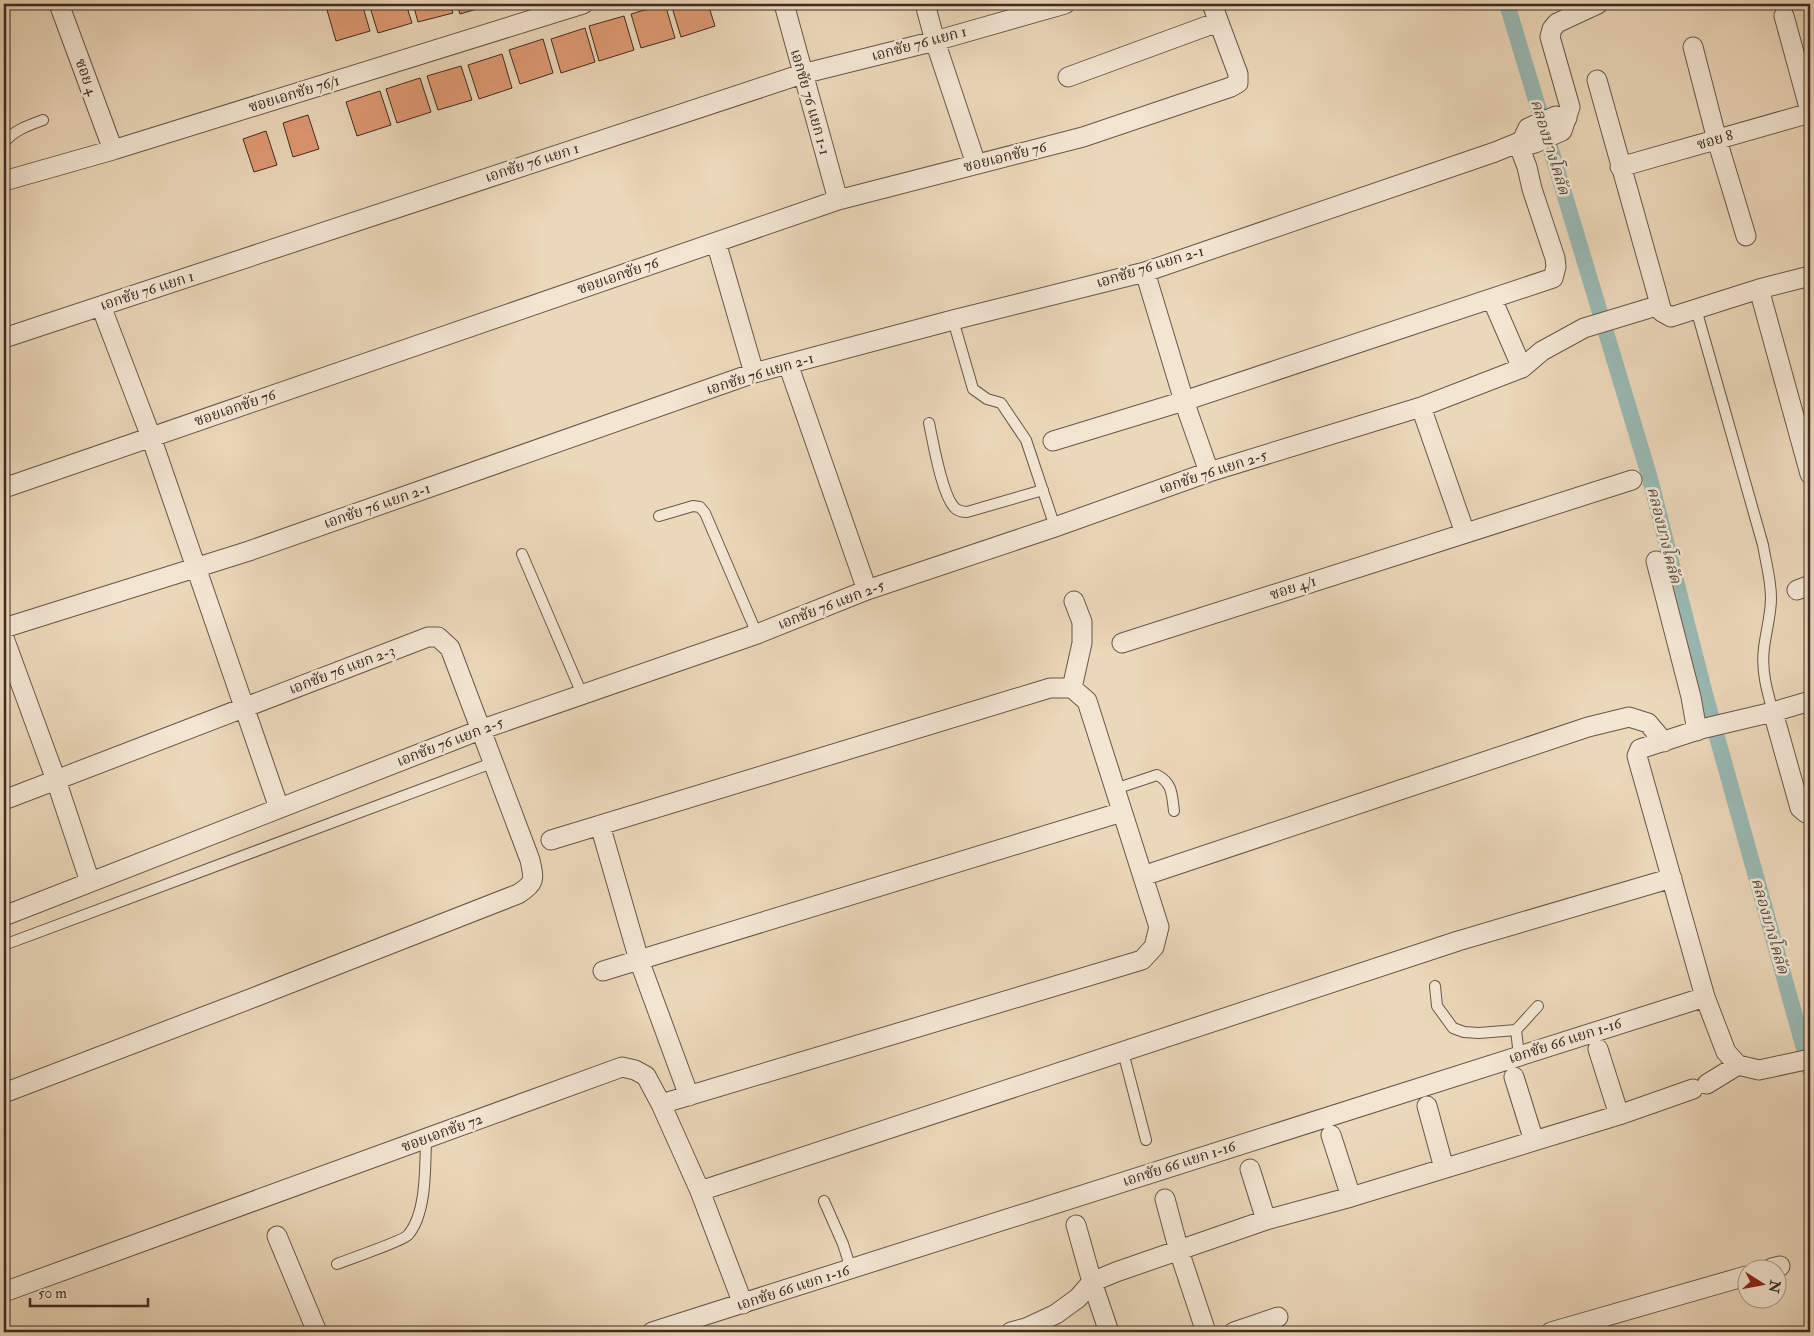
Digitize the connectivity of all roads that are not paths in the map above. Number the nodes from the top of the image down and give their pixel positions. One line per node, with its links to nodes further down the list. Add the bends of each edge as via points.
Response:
1 (59, 4): 20 (street, ซอย 4)
2 (583, 4): 20 (street, ซอยเอกชัย 76/1)
3 (784, 4): 12 (street, เอกชัย 76 แยก 1-1)
4 (925, 4): 10 (street)
5 (1065, 4): 10 (street, เอกชัย 76 แยก 1)
6 (1212, 4): 9 (street)
7 (1598, 4): 17 (street, เอกชัย 76 แยก 2-1, via 1557,23 1552,29 1550,37 1570,102 1570,113 1562,122)
8 (1784, 16): 15 (street)
9 (1218, 22): 13 (street); 21 (street, ซอยเอกชัย 76, via 1238,74 1238,83 1083,137)
10 (935, 41): 12 (street, เอกชัย 76 แยก 1); 21 (street)
11 (1693, 47): 18 (street)
12 (802, 74): 24 (street, เอกชัย 76 แยก 1-1); 32 (street, เอกชัย 76 แยก 1)
13 (1068, 77)
14 (1597, 80): 22 (street)
15 (1810, 112): 18 (street, ซอย 8)
16 (43, 120): 19 (lane, via 28,125)
17 (1526, 139): 27 (street, เอกชัย 76 แยก 2-1); 30 (street, via 1556,266 1552,278)
18 (1717, 140): 22 (street, ซอย 8); 25 (street)
19 (4, 143)
20 (113, 150): 23 (street, ซอยเอกชัย 76/1)
21 (976, 164): 24 (street, ซอยเอกชัย 76)
22 (1620, 167): 31 (street)
23 (4, 180)
24 (838, 200): 26 (street, ซอยเอกชัย 76)
25 (1746, 236)
26 (716, 242): 38 (street); 42 (street, ซอยเอกชัย 76)
27 (1145, 272): 34 (street, เอกชัย 76 แยก 2-1); 39 (street)
28 (1810, 276): 29 (street)
29 (1759, 289): 33 (street); 45 (street)
30 (1492, 299): 37 (street); 39 (street)
31 (1660, 305): 33 (street, via 1662,312 1671,317); 37 (street, เอกชัย 76 แยก 2-5, via 1584,328 1542,352)
32 (101, 306): 35 (street, เอกชัย 76 แยก 1); 42 (street)
33 (1696, 309): 65 (lane, via 1769,576 1771,599 1764,671)
34 (953, 320): 36 (street, เอกชัย 76 แยก 2-1); 48 (lane, via 973,389 986,399 1001,403 1010,414 1026,440)
35 (4, 338)
36 (788, 364): 38 (street, เอกชัย 76 แยก 2-1); 55 (street)
37 (1522, 368): 40 (street, เอกชัย 76 แยก 2-5)
38 (754, 373): 54 (street, เอกชัย 76 แยก 2-1)
39 (1184, 401): 43 (street); 44 (street)
40 (1421, 407): 44 (street, เอกชัย 76 แยก 2-5); 51 (street)
41 (929, 423): 48 (lane, via 944,490 956,509 967,512)
42 (151, 437): 47 (street, ซอยเอกชัย 76); 54 (street)
43 (1053, 441)
44 (1209, 472): 50 (street, เอกชัย 76 แยก 2-5)
45 (1810, 474)
46 (1632, 480): 51 (street, ซอย 4/1)
47 (4, 488)
48 (1043, 490): 50 (lane)
49 (659, 516): 58 (lane, via 700,507)
50 (1055, 527): 55 (street, เอกชัย 76 แยก 2-5)
51 (1465, 533): 60 (street, ซอย 4/1)
52 (522, 554): 62 (lane)
53 (1656, 561): 67 (street)
54 (196, 569): 57 (street, เอกชัย 76 แยก 2-1); 64 (street)
55 (867, 590): 58 (street, เอกชัย 76 แยก 2-5)
56 (1074, 601): 61 (street, via 1082,622 1082,642)
57 (4, 628)
58 (757, 634): 62 (street, เอกชัย 76 แยก 2-5)
59 (4, 638): 70 (street)
60 (1122, 643)
61 (1072, 688): 71 (street, via 1087,701); 77 (street, via 1050,688)
62 (582, 694): 66 (street, เอกชัย 76 แยก 2-5)
63 (1810, 701): 65 (street)
64 (245, 707): 66 (street, เอกชัย 76 แยก 2-3, via 428,637 438,637 450,648); 70 (street, เอกชัย 76 แยก 2-3); 73 (street)
65 (1773, 712): 67 (street); 76 (street, via 1800,808)
66 (480, 730): 69 (street, เอกชัย 76 แยก 2-3); 73 (street, เอกชัย 76 แยก 2-5)
67 (1699, 730): 68 (street)
68 (1664, 742): 79 (street, via 1648,723 1629,716); 80 (street, via 1640,750 1637,756)
69 (492, 763): 83 (lane); 96 (street, เอกชัย 76 แยก 2-3, via 530,860 534,878 529,887 246,1001)
70 (56, 780): 72 (street, เอกชัย 76 แยก 2-3); 81 (street)
71 (1115, 789): 74 (lane, via 1157,775 1172,791); 75 (street)
72 (4, 800)
73 (279, 808): 81 (street, เอกชัย 76 แยก 2-5)
74 (1174, 811)
75 (1122, 812): 79 (street); 84 (street)
76 (1810, 814)
77 (600, 825): 78 (street); 84 (street)
78 (551, 840)
79 (1143, 876): 97 (street, via 1159,927 1154,947 1142,960)
80 (1672, 878): 87 (street); 91 (street, via 1458,941)
81 (90, 882): 82 (street, เอกชัย 76 แยก 2-5)
82 (4, 916)
83 (4, 945)
84 (639, 960): 85 (street); 97 (street)
85 (603, 971)
86 (1434, 986): 89 (lane, via 1438,1006 1453,1028 1479,1033)
87 (1705, 997): 92 (street, เอกชัย 66 แยก 1-16); 94 (street, via 1726,1052)
88 (1538, 1006): 89 (lane)
89 (1516, 1030): 92 (lane)
90 (1598, 1049): 100 (street)
91 (1123, 1052): 103 (lane); 107 (street)
92 (1519, 1056): 116 (street, เอกชัย 66 แยก 1-16)
93 (1806, 1060): 94 (street, via 1759,1070)
94 (1738, 1065): 100 (street, via 1700,1086)
95 (1514, 1077): 104 (street)
96 (4, 1093)
97 (688, 1096): 98 (street)
98 (661, 1104): 102 (street, ซอยเอกชัย 72, via 646,1076 622,1067); 107 (street, ซอยเอกชัย 72)
99 (1427, 1106): 105 (street)
100 (1619, 1115): 104 (street)
101 (1331, 1135): 108 (street)
102 (426, 1138): 115 (lane, via 424,1184 418,1218 407,1236); 119 (street, ซอยเอกชัย 72)
103 (1146, 1140)
104 (1534, 1141): 105 (street)
105 (1444, 1168): 108 (street)
106 (1250, 1169): 111 (street)
107 (700, 1191): 120 (street, ซอยเอกชัย 72)
108 (1351, 1197): 111 (street)
109 (1165, 1199): 114 (street)
110 (824, 1200): 116 (lane)
111 (1266, 1220): 114 (street)
112 (1076, 1226): 118 (street)
113 (277, 1236): 123 (street)
114 (1178, 1251): 118 (street); 126 (street)
115 (337, 1264)
116 (851, 1269): 120 (street, เอกชัย 66 แยก 1-16)
117 (1736, 1279): 128 (street)
118 (1092, 1282): 122 (street, via 1078,1298 1056,1314); 125 (street)
119 (4, 1292)
120 (743, 1304): 124 (street, เอกชัย 66 แยก 1-16)
121 (1278, 1317): 127 (street)
122 (1022, 1331)
123 (316, 1332)
124 (652, 1332)
125 (1109, 1332)
126 (1206, 1332)
127 (1234, 1332)
128 (1551, 1332)

